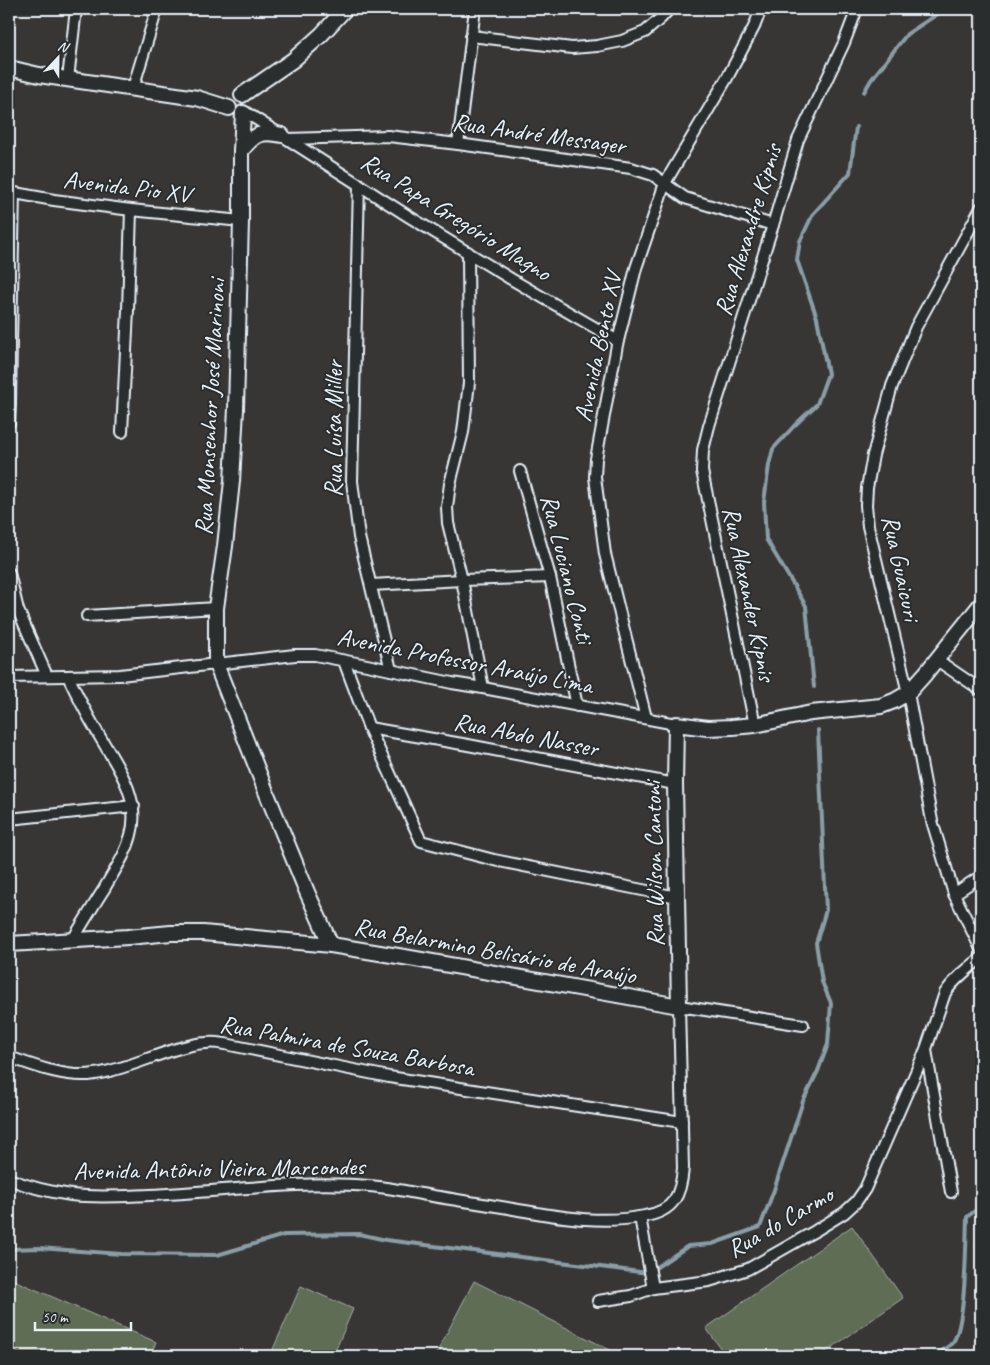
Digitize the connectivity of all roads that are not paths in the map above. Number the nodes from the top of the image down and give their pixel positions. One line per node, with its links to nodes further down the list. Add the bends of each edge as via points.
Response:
1 (76, 9): 10 (street)
2 (157, 9): 11 (street)
3 (346, 9): 12 (street, via 294,60)
4 (475, 9): 8 (street)
5 (669, 9): 8 (street, via 645,32 597,46 572,48)
6 (761, 9): 16 (street, Avenida Bento XV, via 727,78)
7 (857, 9): 22 (street, Rua Alexandre Kipnis, via 798,140)
8 (471, 36): 14 (street)
9 (9, 68): 10 (street)
10 (68, 79): 11 (street)
11 (132, 88): 12 (street)
12 (240, 106): 13 (street, Rua Papa Gregório Magno); 15 (street, Rua Monsenhor José Marinoni)
13 (280, 135): 14 (street, Rua André Messager, via 388,136); 15 (street, via 257,135); 17 (street, Rua Papa Gregório Magno)
14 (458, 144): 16 (street, Rua André Messager, via 631,168)
15 (241, 151): 21 (street, Rua Monsenhor José Marinoni)
16 (665, 183): 22 (street, Rua André Messager, via 685,198); 25 (street, Avenida Bento XV, via 636,268)
17 (359, 184): 23 (street, Rua Papa Gregório Magno); 33 (street, Rua Luísa Miller, via 352,481 359,537)
18 (12, 192): 20 (street, Avenida Pio XV); 24 (street)
19 (981, 208): 46 (street, Rua Guaicuri, via 905,351 892,386 867,488 868,526)
20 (131, 210): 21 (street, Avenida Pio XV); 27 (street)
21 (241, 221): 35 (street, Rua Monsenhor José Marinoni, via 233,460)
22 (773, 225): 29 (street, Rua Alexandre Kipnis, via 709,426)
23 (468, 252): 25 (street, Rua Papa Gregório Magno); 32 (street, via 469,383 463,432 447,507)
24 (10, 341): 26 (street)
25 (618, 341): 48 (street, Avenida Bento XV, via 595,477 605,554)
26 (9, 423)
27 (122, 432)
28 (520, 471): 31 (street, Rua Luciano Conti)
29 (702, 471): 50 (street, Rua Alexander Kipnis)
30 (9, 574): 41 (street, via 18,610)
31 (550, 577): 32 (street); 47 (street, Rua Luciano Conti)
32 (462, 580): 33 (street); 44 (street)
33 (371, 585): 40 (street, Rua Luísa Miller)
34 (981, 604): 37 (street)
35 (216, 608): 36 (street); 39 (street, Rua Monsenhor José Marinoni)
36 (87, 616)
37 (937, 660): 45 (street); 46 (street)
38 (344, 661): 39 (street, Avenida Professor Araújo Lima, via 296,655); 40 (street, Avenida Professor Araújo Lima); 51 (street)
39 (216, 664): 42 (street, Avenida Professor Araújo Lima); 60 (street, Rua Belarmino Belisário de Araújo)
40 (391, 670): 44 (street, Avenida Professor Araújo Lima)
41 (48, 676): 42 (street, Avenida Professor Araújo Lima); 43 (street, Avenida Professor Araújo Lima)
42 (68, 676): 53 (street, via 120,770)
43 (9, 677)
44 (483, 688): 47 (street, Avenida Professor Araújo Lima)
45 (981, 690)
46 (908, 693): 50 (street, Avenida Professor Araújo Lima, via 881,706 811,713); 56 (street, Rua Guaicuri, via 932,821)
47 (577, 706): 48 (street, Avenida Professor Araújo Lima)
48 (646, 718): 49 (street, Avenida Professor Araújo Lima)
49 (676, 724): 50 (street, Avenida Professor Araújo Lima, via 708,728); 52 (street, Rua Wilson Cantoni)
50 (755, 725)
51 (368, 728): 52 (street, Rua Abdo Nasser); 57 (street, via 420,841 494,860)
52 (675, 784): 57 (street, Rua Wilson Cantoni)
53 (134, 806): 54 (street); 58 (street, via 132,833 126,849)
54 (9, 819)
55 (981, 876): 56 (street)
56 (954, 894): 61 (street, Rua Guaicuri)
57 (677, 897): 63 (street, Rua Wilson Cantoni)
58 (72, 941): 59 (street); 60 (street, via 203,933)
59 (9, 944)
60 (331, 945): 63 (street, Rua Belarmino Belisário de Araújo)
61 (981, 949)
62 (981, 958): 65 (street, Rua do Carmo, via 945,993)
63 (679, 1006): 64 (street, Rua Belarmino Belisário de Araújo); 67 (street, Rua Wilson Cantoni)
64 (803, 1025)
65 (926, 1049): 70 (street); 72 (street, Rua do Carmo, via 865,1189 847,1210 748,1269 709,1281)
66 (9, 1057): 67 (street, Rua Palmira de Souza Barbosa, via 62,1073 94,1075 196,1044 225,1044 390,1077)
67 (682, 1122): 69 (street, Rua Wilson Cantoni)
68 (9, 1179): 71 (street, Avenida Antônio Vieira Marcondes, via 72,1195 118,1196 328,1184 371,1186 572,1219)
69 (682, 1183): 71 (street, Avenida Antônio Vieira Marcondes, via 671,1206)
70 (952, 1192)
71 (640, 1217): 72 (street)
72 (653, 1288): 73 (street, Rua do Carmo, via 631,1296)
73 (598, 1301)

